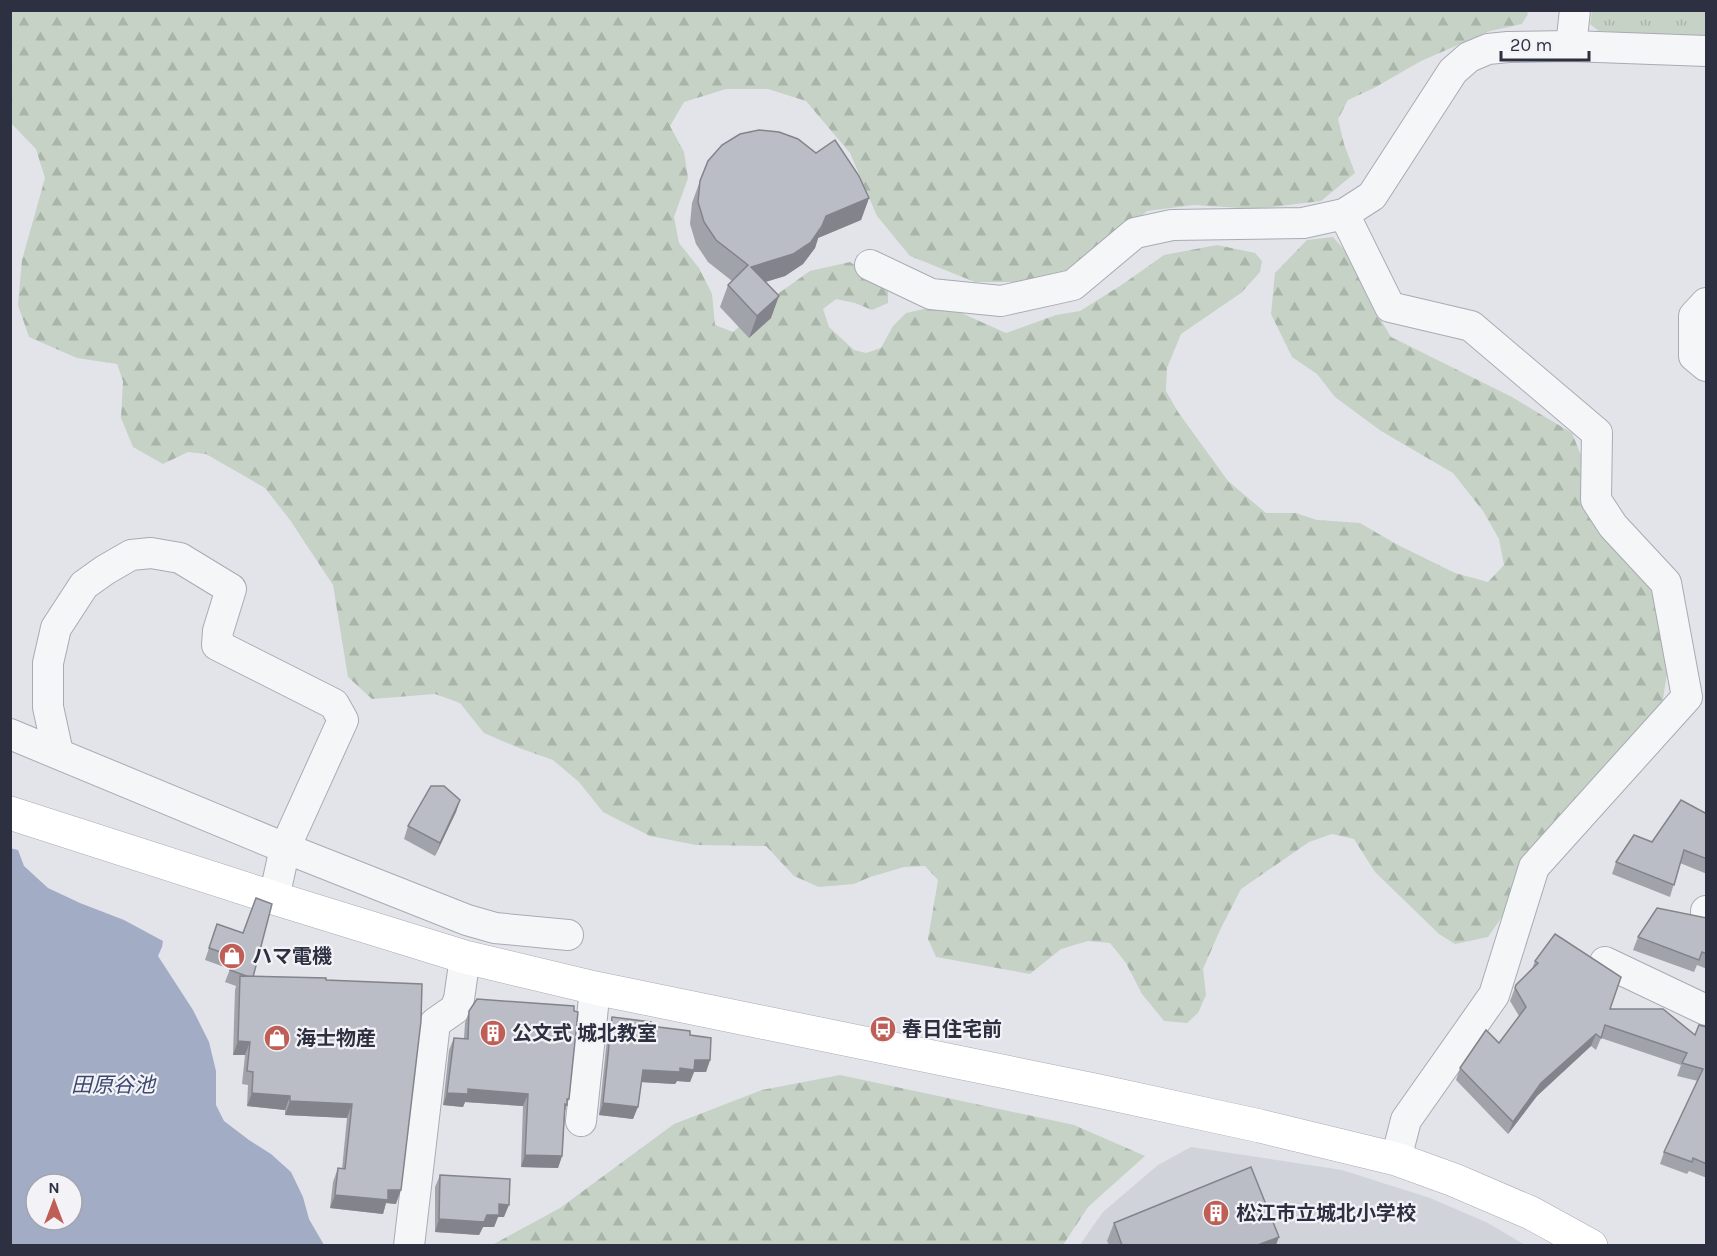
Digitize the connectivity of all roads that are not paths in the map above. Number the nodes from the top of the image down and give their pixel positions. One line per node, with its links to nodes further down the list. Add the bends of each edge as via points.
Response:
1 (1575, 10): 2 (street)
2 (1572, 46): 3 (street); 4 (street, via 1488,49 1468,57 1453,70 1372,196)
3 (1707, 51)
4 (1344, 214): 5 (street, via 1303,223 1172,225 1135,233 1073,285 1001,301 931,294); 19 (street, via 1390,307 1471,326 1598,433 1596,500 1613,526 1666,583 1687,698 1534,867 1494,995 1406,1120)
5 (870, 265)
6 (1707, 303): 7 (street, via 1694,316 1694,356)
7 (1707, 366)
8 (10, 734): 9 (street)
9 (58, 753): 11 (street); 11 (street, via 48,707 48,663 56,628 84,585 113,565 131,555 151,553 180,558 231,589 217,645 334,704 343,720)
10 (10, 813): 12 (street)
11 (285, 848): 12 (street); 13 (street, via 467,920 495,928)
12 (274, 898): 14 (street)
13 (568, 935)
14 (465, 957): 16 (street); 20 (street, via 455,1009 435,1023)
15 (1605, 962): 17 (street)
16 (595, 988): 18 (street); 19 (street, via 1094,1090)
17 (1707, 1010)
18 (582, 1121)
19 (1396, 1160): 21 (street, via 1531,1213)
20 (409, 1245)
21 (1591, 1245)

